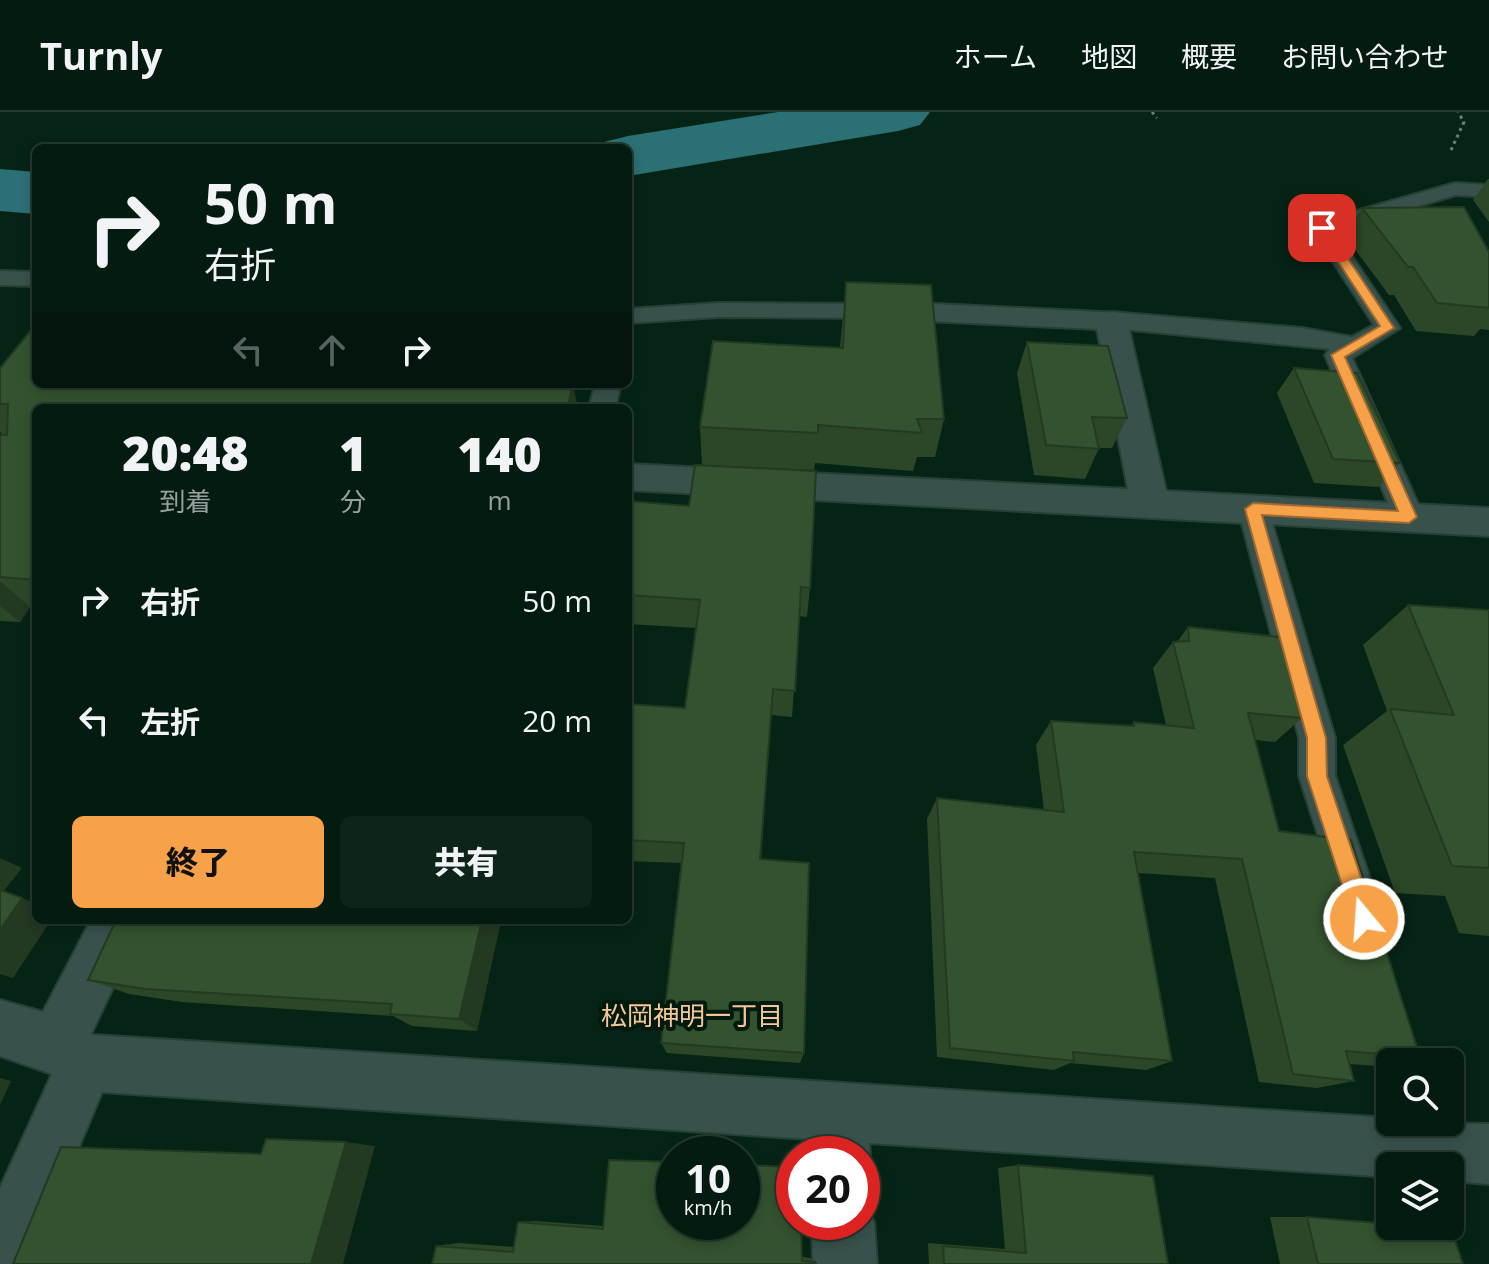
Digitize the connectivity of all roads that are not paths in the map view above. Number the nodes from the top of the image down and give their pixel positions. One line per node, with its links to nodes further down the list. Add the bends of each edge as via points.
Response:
1 (1489, 191): 7 (lane, via 1455,189 1322,228 1388,328)
2 (0, 278): 3 (lane)
3 (32, 279)
4 (871, 311): 5 (lane, via 719,310); 6 (street)
5 (632, 316)
6 (1111, 320): 7 (lane, via 1302,336); 9 (street)
7 (1358, 346): 11 (lane, via 1338,355)
8 (632, 477): 9 (street)
9 (1150, 504): 10 (street)
10 (1253, 509): 11 (street); 13 (lane, via 1317,738 1317,776)
11 (1409, 517): 12 (street)
12 (1489, 522)
13 (1362, 911)
14 (118, 924): 16 (street)
15 (0, 1028): 16 (street)
16 (72, 1053): 17 (street); 20 (street)
17 (838, 1133): 18 (street)
18 (1453, 1142)
19 (844, 1240): 21 (street)
20 (0, 1259)
21 (845, 1264)

